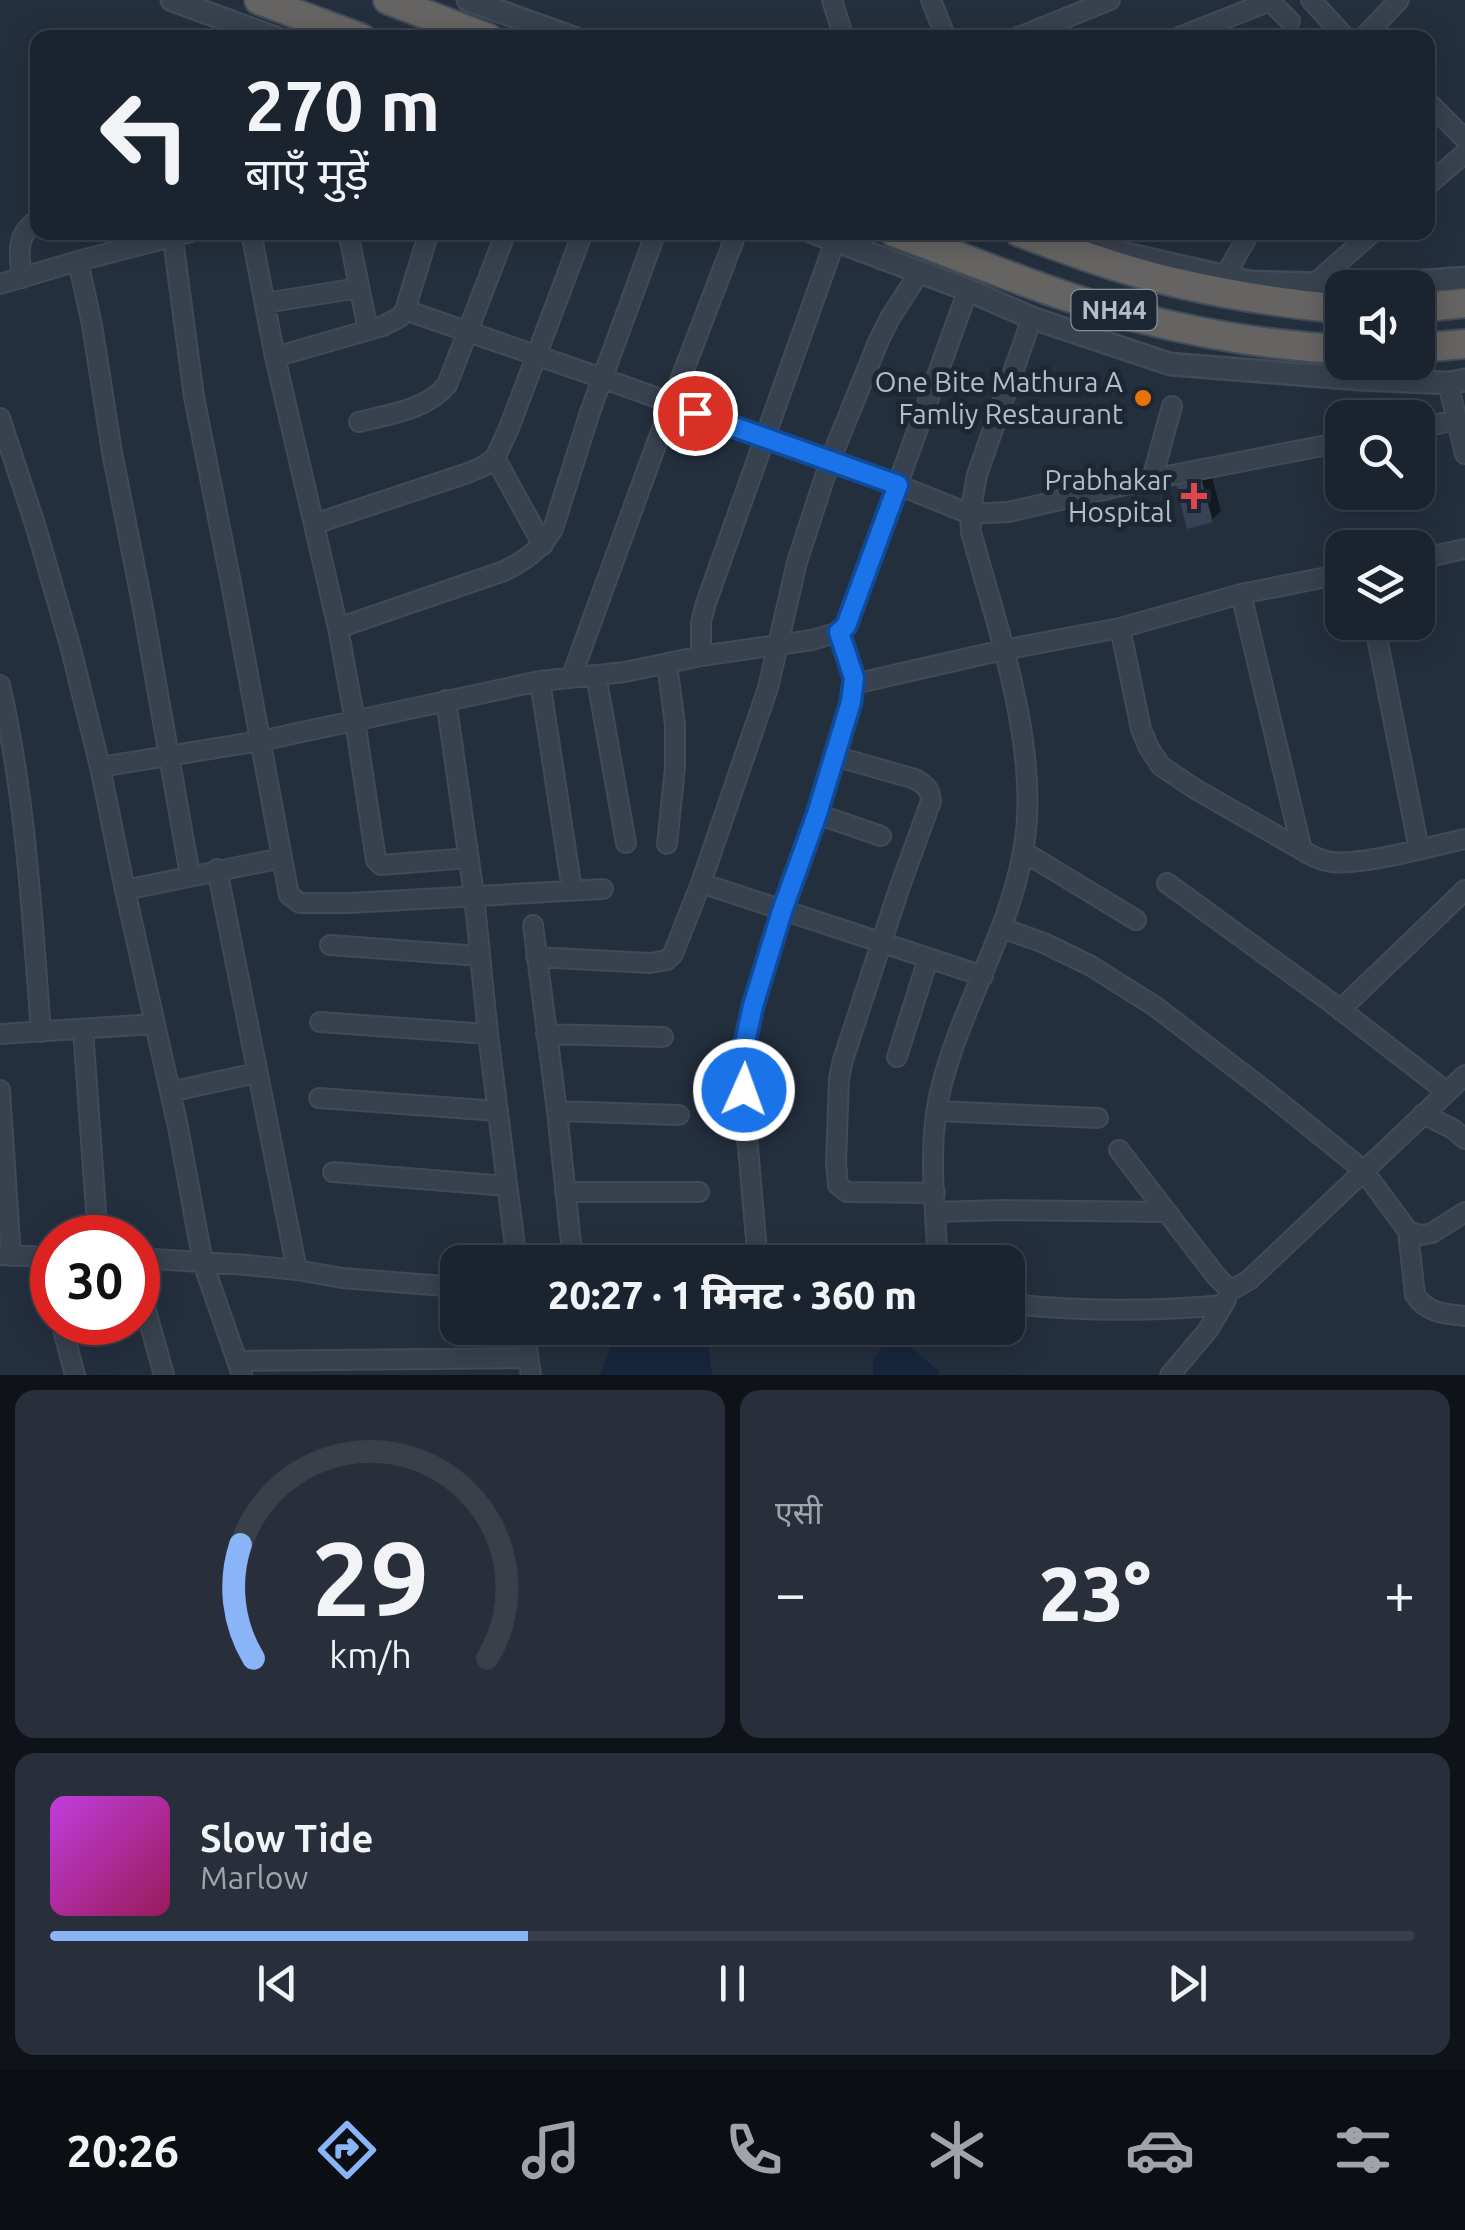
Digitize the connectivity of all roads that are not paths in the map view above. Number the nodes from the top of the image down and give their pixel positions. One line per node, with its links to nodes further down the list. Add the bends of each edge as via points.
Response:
1 (172, 0): 13 (street)
2 (259, 0): 14 (highway)
3 (388, 0): 15 (highway)
4 (468, 0): 16 (street)
5 (832, 0): 17 (street)
6 (931, 0): 18 (street)
7 (1110, 0): 11 (street)
8 (1269, 0): 12 (street); 20 (street)
9 (1311, 0): 21 (street)
10 (1399, 0): 22 (street)
11 (1090, 4): 19 (street)
12 (1290, 21)
13 (254, 30)
14 (340, 30)
15 (467, 30)
16 (552, 30)
17 (841, 30)
18 (943, 30)
19 (1033, 30)
20 (1197, 30)
21 (1339, 30)
22 (1370, 30)
23 (1435, 109): 24 (street)
24 (1465, 139)
25 (1465, 152): 26 (street)
26 (1435, 179)
27 (30, 225): 46 (street, via 20,244)
28 (154, 240): 43 (street)
29 (173, 240): 104 (street, via 194,396)
30 (253, 240): 52 (street)
31 (350, 240): 50 (street)
32 (427, 240): 56 (street)
33 (503, 240): 59 (street)
34 (580, 240): 63 (street)
35 (653, 240): 65 (street)
36 (734, 240): 67 (street)
37 (916, 240): 62 (highway, NH44, via 1136,317 1210,335)
38 (1041, 240): 55 (highway, NH44, via 1178,284)
39 (1087, 240): 45 (street)
40 (1245, 240): 45 (street)
41 (1364, 240): 49 (street)
42 (835, 241): 44 (street); 73 (street)
43 (78, 261): 46 (street); 106 (street)
44 (920, 273): 51 (street); 78 (street, via 879,340)
45 (1225, 276): 49 (street)
46 (22, 278): 48 (street)
47 (1465, 278): 49 (street)
48 (0, 284)
49 (1314, 284)
50 (359, 288): 52 (street); 58 (street)
51 (968, 290): 57 (street); 80 (street)
52 (266, 303): 64 (street)
53 (1465, 303): 54 (highway)
54 (1435, 306)
55 (1325, 307)
56 (405, 310): 58 (street); 59 (street)
57 (1032, 318): 66 (street, via 1170,364); 81 (street)
58 (368, 330): 64 (street)
59 (469, 332): 63 (street); 71 (street, via 439,395)
60 (1465, 344): 61 (highway)
61 (1435, 347)
62 (1325, 348)
63 (536, 355): 65 (street); 77 (street)
64 (276, 357): 82 (street)
65 (602, 378): 67 (street); 83 (street)
66 (1456, 381): 70 (street)
67 (671, 404): 73 (street); 97 (street)
68 (1172, 406): 79 (street)
69 (0, 418): 76 (street)
70 (1457, 420): 72 (street); 75 (street)
71 (359, 422)
72 (1435, 425)
73 (763, 438): 78 (street); 94 (street, via 706,604)
74 (1325, 445): 79 (street)
75 (1465, 454)
76 (6, 458): 107 (street, via 67,634)
77 (494, 458): 82 (street, via 468,474); 83 (street)
78 (830, 461): 80 (street); 92 (street, via 796,562)
79 (1152, 479): 81 (street, via 1008,512)
80 (898, 485): 81 (street); 90 (street)
81 (970, 514): 93 (street)
82 (314, 524): 88 (street)
83 (544, 545): 88 (street, via 504,571)
84 (1465, 549): 85 (street)
85 (1435, 555)
86 (1325, 577): 87 (street)
87 (1241, 594): 89 (street); 114 (street)
88 (338, 628): 102 (street)
89 (1120, 628): 93 (street); 114 (street, via 1141,729 1161,766)
90 (839, 632): 92 (street); 99 (street)
91 (1378, 640): 113 (street)
92 (778, 644): 94 (street); 121 (street)
93 (1003, 650): 99 (street); 115 (street, via 1026,763)
94 (702, 656): 95 (street)
95 (667, 664): 96 (street); 112 (street, via 675,737)
96 (596, 674): 97 (street); 111 (street)
97 (570, 678): 98 (street)
98 (540, 681): 101 (street); 124 (street)
99 (854, 684): 105 (street)
100 (0, 685): 103 (street)
101 (446, 700): 102 (street); 117 (street)
102 (355, 721): 104 (street); 117 (street, via 376,860 381,865)
103 (4, 726): 141 (street, via 30,903)
104 (260, 741): 106 (street); 116 (street)
105 (834, 756): 108 (street); 131 (street, via 915,779 930,792)
106 (169, 757): 107 (street); 119 (street)
107 (100, 766): 123 (street)
108 (817, 814): 109 (street); 127 (street)
109 (881, 836)
110 (1465, 839): 113 (street)
111 (626, 844)
112 (667, 844)
113 (1419, 848): 114 (street, via 1335,862)
114 (1302, 850)
115 (1024, 852): 128 (street); 130 (street)
116 (282, 858): 118 (street); 126 (street, via 288,895 300,902)
117 (469, 858): 126 (street)
118 (217, 870): 119 (street); 147 (street)
119 (190, 875): 123 (street)
120 (1167, 882): 137 (street)
121 (702, 884): 127 (street); 134 (street, via 667,960)
122 (602, 889): 124 (street)
123 (125, 890): 139 (street)
124 (572, 890): 126 (street)
125 (1465, 890): 137 (street)
126 (474, 895): 133 (street)
127 (782, 911): 131 (street); 173 (street, via 753,1006 743,1068)
128 (1136, 920)
129 (533, 925): 134 (street)
130 (1002, 928): 136 (street); 161 (street, via 1125,986)
131 (881, 943): 135 (street); 166 (street, via 842,1060 838,1185 847,1192)
132 (330, 945): 133 (street)
133 (480, 956): 143 (street)
134 (536, 958): 144 (street)
135 (928, 959): 136 (street); 146 (street)
136 (983, 976): 155 (street)
137 (1340, 1010): 151 (street)
138 (320, 1022): 143 (street)
139 (156, 1024): 140 (street); 150 (street)
140 (83, 1030): 141 (street); 169 (street)
141 (40, 1032): 142 (street)
142 (0, 1034)
143 (488, 1034): 153 (street)
144 (546, 1034): 145 (street); 154 (street)
145 (664, 1037)
146 (897, 1058)
147 (256, 1072): 150 (street); 179 (street)
148 (1465, 1075): 151 (street)
149 (0, 1090): 175 (street)
150 (170, 1092): 178 (street)
151 (1447, 1092): 156 (street)
152 (319, 1098): 153 (street)
153 (498, 1111): 163 (street)
154 (557, 1111): 157 (street); 164 (street)
155 (936, 1111): 158 (street); 166 (street)
156 (1424, 1114): 159 (street); 161 (street)
157 (679, 1115)
158 (1098, 1118)
159 (1465, 1139)
160 (1119, 1150): 167 (street)
161 (1363, 1170): 170 (street); 181 (street)
162 (334, 1172): 163 (street)
163 (507, 1186): 171 (street)
164 (565, 1192): 165 (street); 172 (street)
165 (699, 1192)
166 (936, 1203): 167 (street); 174 (street)
167 (1165, 1212): 181 (street)
168 (1465, 1212): 170 (street, via 1432,1234)
169 (96, 1215)
170 (1408, 1231): 183 (street, via 1414,1294 1428,1309)
171 (515, 1245)
172 (572, 1245)
173 (757, 1245)
174 (937, 1245)
175 (5, 1256): 176 (street)
176 (30, 1257)
177 (160, 1260): 178 (street)
178 (204, 1263): 179 (street); 187 (street)
179 (297, 1270): 180 (street)
180 (440, 1286)
181 (1228, 1297): 182 (street, via 1116,1310); 190 (street)
182 (1025, 1305)
183 (1465, 1316)
184 (67, 1345): 188 (street)
185 (156, 1345): 189 (street)
186 (529, 1367): 187 (street)
187 (239, 1368)
188 (75, 1375)
189 (164, 1375)
190 (1170, 1375)

